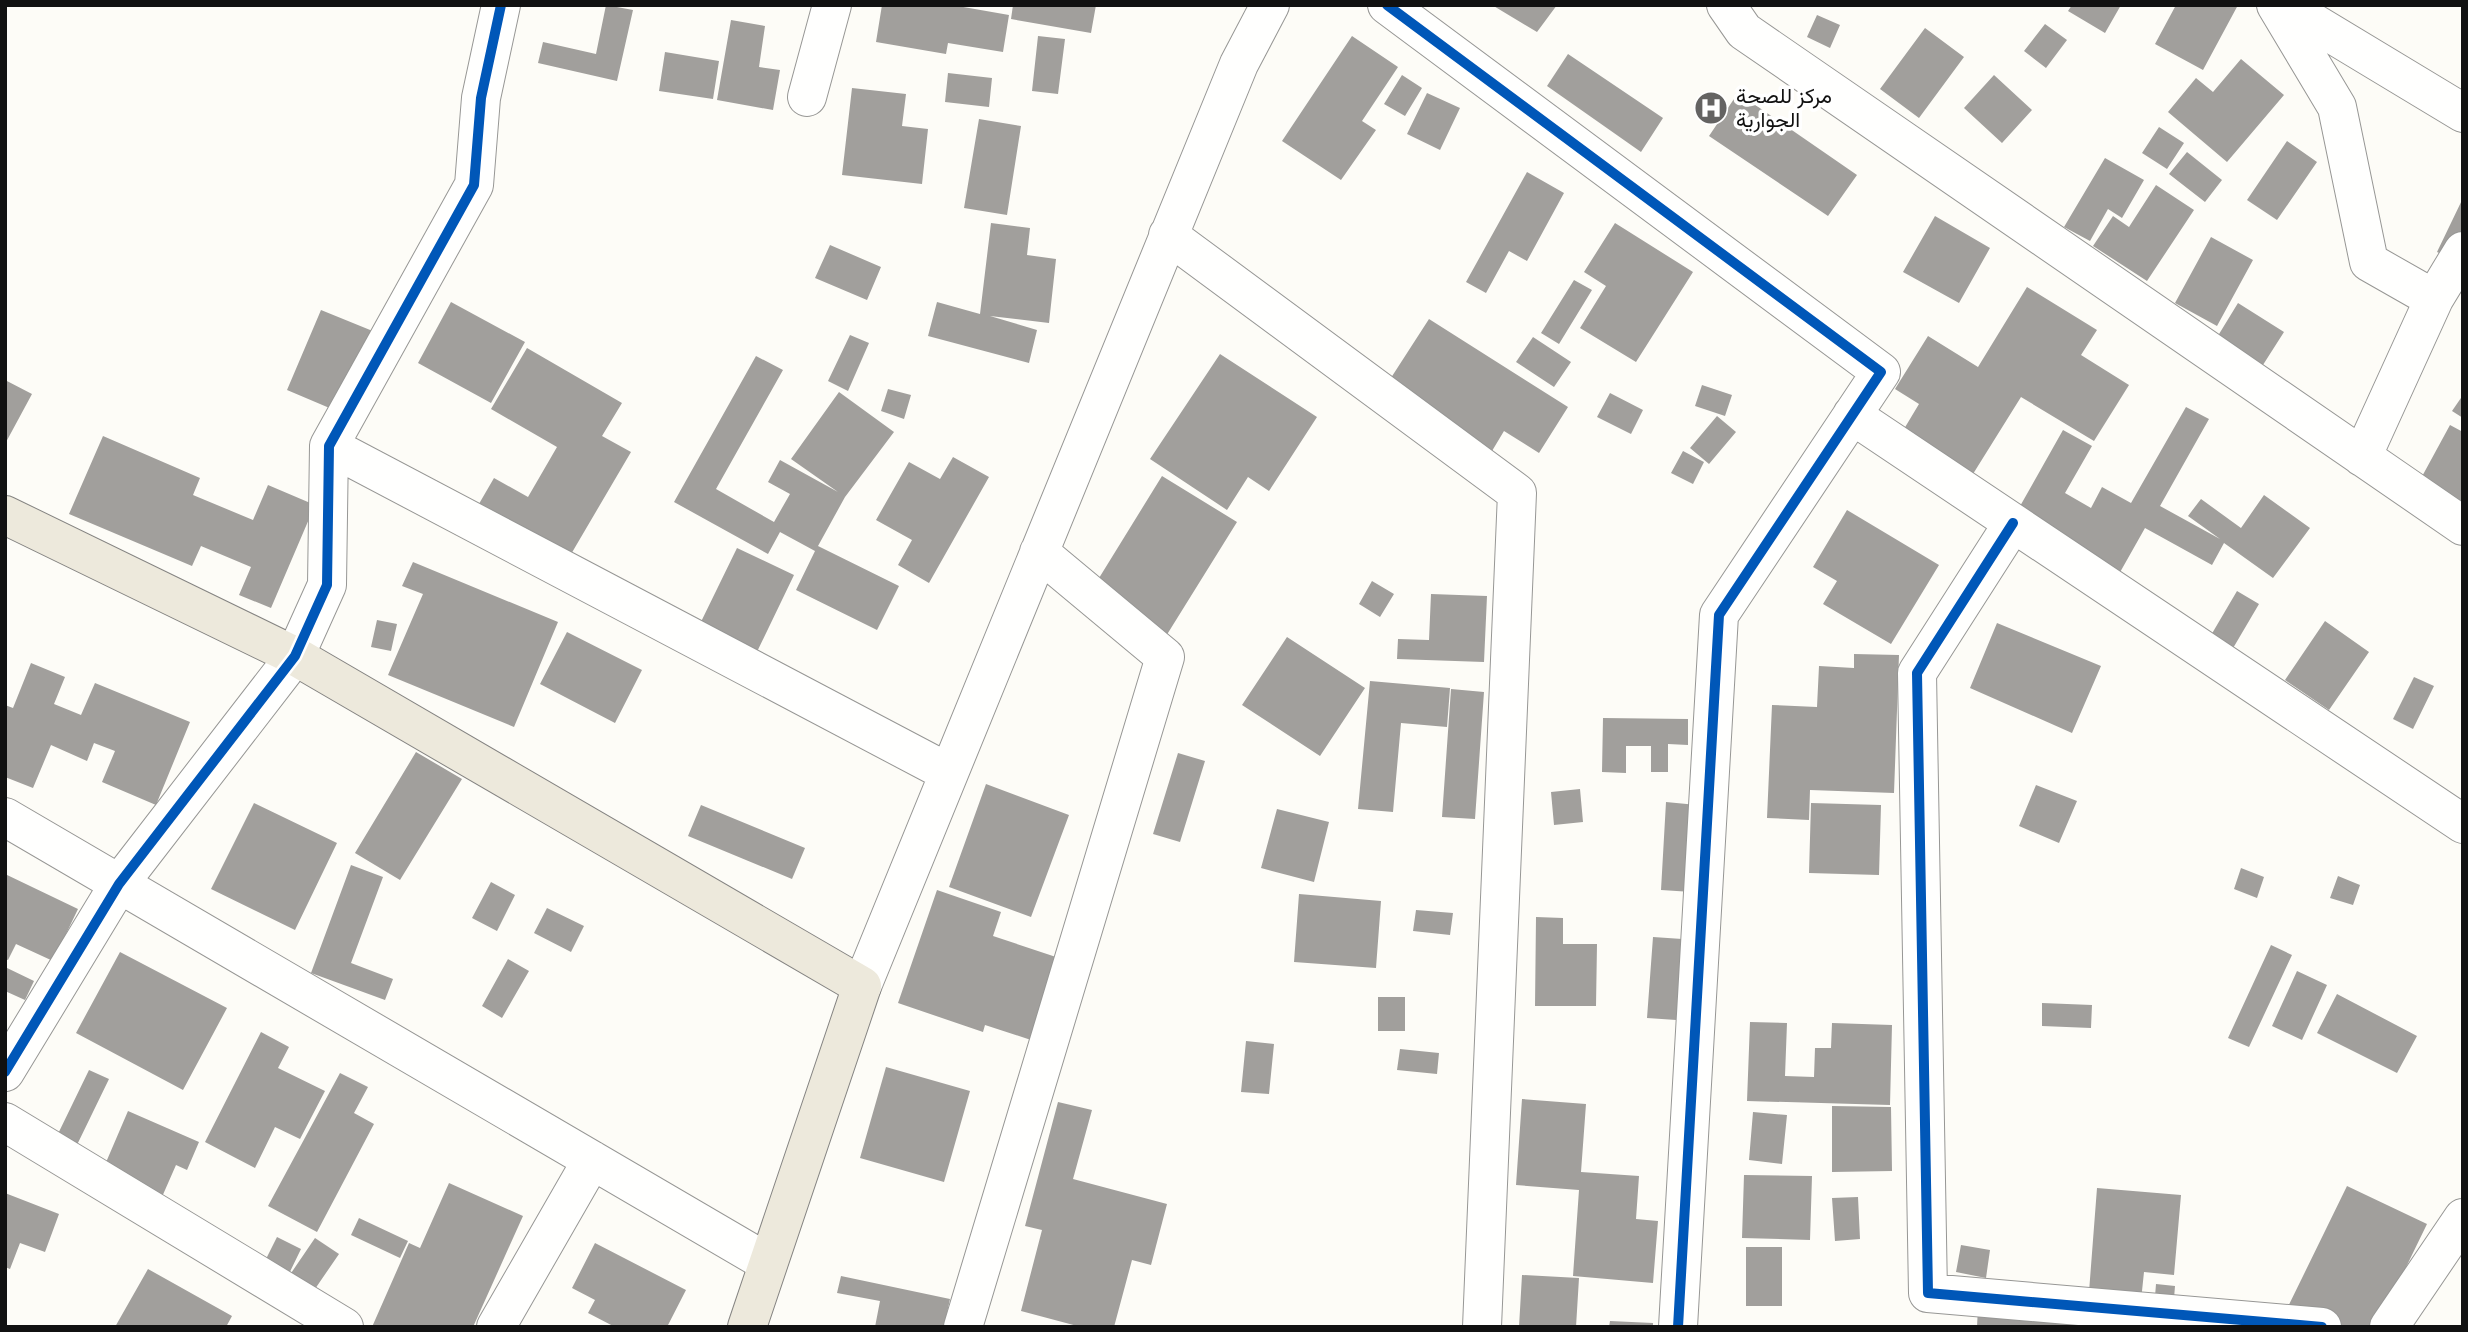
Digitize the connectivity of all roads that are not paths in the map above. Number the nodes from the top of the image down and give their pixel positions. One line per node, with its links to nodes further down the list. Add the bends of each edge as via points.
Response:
1 (501, 5): 14 (street, via 481,98 474,185)
2 (832, 5): 8 (street)
3 (1270, 5): 10 (street, via 1238,64)
4 (1387, 5): 13 (street, via 1881,372)
5 (1726, 5): 15 (street, via 1744,31)
6 (2276, 5): 12 (street, via 2337,107 2369,262)
7 (2284, 5): 9 (street)
8 (807, 97)
9 (2463, 113)
10 (1168, 235): 19 (street); 35 (street, via 1517,493)
11 (2463, 251): 12 (street)
12 (2434, 299): 15 (street)
13 (1852, 415): 17 (street); 36 (street, via 1719,615)
14 (329, 446): 20 (street, via 327,585); 21 (street)
15 (2362, 457): 18 (street)
16 (5, 515): 20 (main road)
17 (2013, 523): 23 (street); 37 (street, via 1917,673 1928,1293)
18 (2463, 526)
19 (1039, 552): 21 (street); 34 (street, via 1165,657)
20 (295, 656): 24 (street); 25 (main road)
21 (949, 773): 25 (street)
22 (5, 817): 24 (street)
23 (2463, 824)
24 (120, 884): 26 (street); 28 (street)
25 (862, 986): 30 (main road)
26 (5, 1072)
27 (5, 1122): 31 (street)
28 (592, 1160): 30 (street); 32 (street)
29 (2463, 1218): 38 (street)
30 (768, 1263): 33 (main road)
31 (344, 1327)
32 (496, 1327)
33 (747, 1327)
34 (963, 1327)
35 (1482, 1327)
36 (1678, 1327)
37 (2322, 1327)
38 (2389, 1327)

